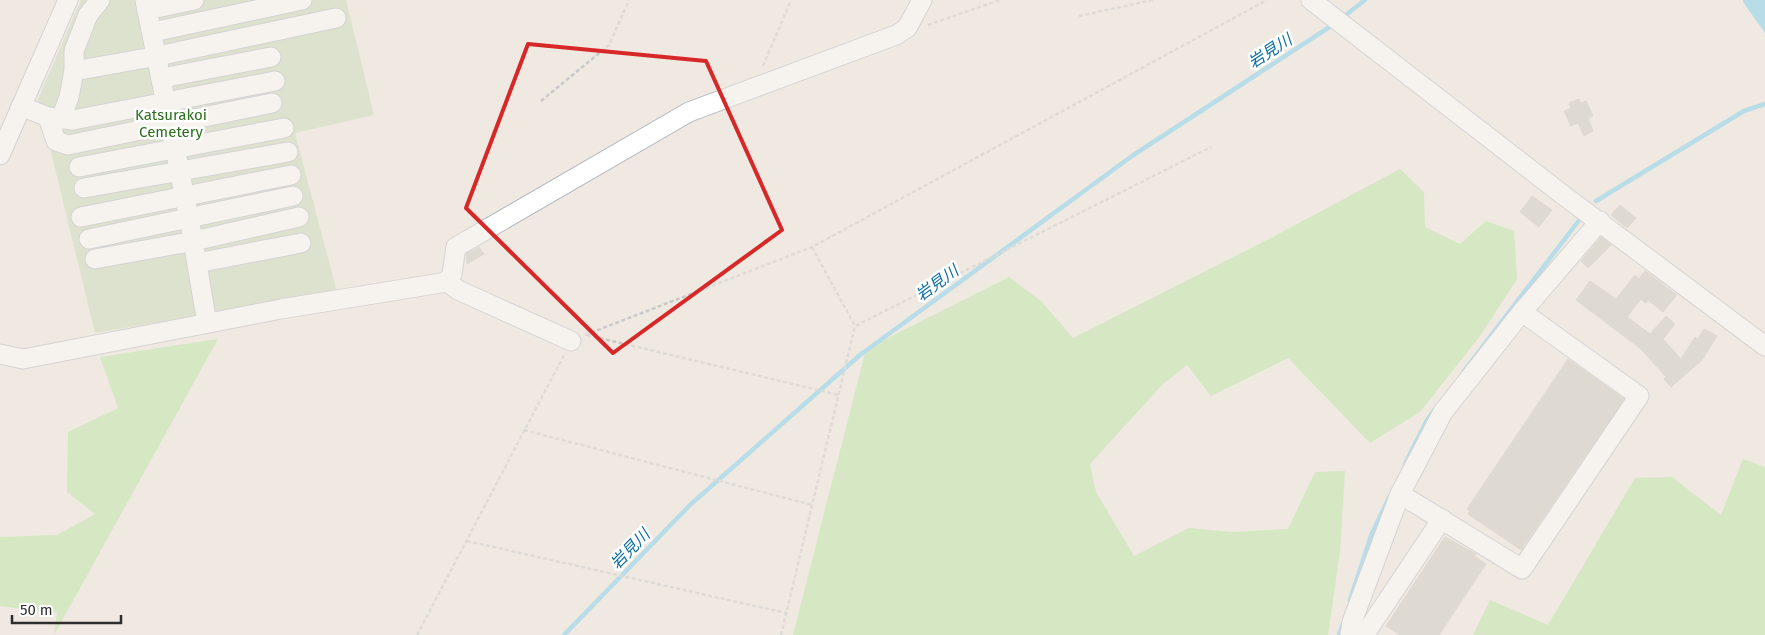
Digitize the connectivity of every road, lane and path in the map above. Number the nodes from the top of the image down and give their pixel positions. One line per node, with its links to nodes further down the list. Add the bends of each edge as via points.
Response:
1 (68, 0): 26 (street)
2 (100, 0): 19 (street, via 88,15 74,51)
3 (194, 0): 12 (street)
4 (302, 0): 16 (street)
5 (629, 0): 23 (path, via 609,44)
6 (791, 0): 22 (path)
7 (922, 0): 15 (street)
8 (1000, 0): 15 (path, via 921,28)
9 (1153, 0): 13 (path)
10 (1267, 0): 47 (path)
11 (1311, 0): 43 (street)
12 (146, 5): 16 (street)
13 (1079, 16)
14 (336, 18): 17 (street)
15 (907, 28): 22 (street, via 896,35)
16 (153, 32): 17 (street)
17 (158, 56): 19 (street); 20 (street)
18 (271, 57): 20 (street)
19 (74, 71): 27 (street, via 69,97)
20 (162, 78): 24 (street)
21 (274, 81): 24 (street)
22 (754, 86): 50 (street, via 690,112 456,247 452,274)
23 (541, 102)
24 (167, 103): 27 (street, via 73,120); 28 (street)
25 (272, 103): 28 (street)
26 (20, 106): 27 (street); 33 (street)
27 (55, 118): 28 (street, via 56,141 68,145)
28 (171, 125): 31 (street)
29 (284, 128): 31 (street)
30 (1211, 147): 53 (path)
31 (176, 148): 34 (street); 35 (street)
32 (288, 152): 35 (street)
33 (0, 156)
34 (79, 167)
35 (181, 172): 37 (street); 38 (street)
36 (291, 175): 38 (street)
37 (84, 188)
38 (185, 195): 40 (street); 41 (street)
39 (293, 196): 41 (street)
40 (81, 217)
41 (189, 218): 44 (street); 45 (street)
42 (299, 218): 45 (street)
43 (1600, 221): 51 (street); 55 (street)
44 (89, 239)
45 (194, 241): 48 (street); 49 (street)
46 (301, 243): 49 (street)
47 (812, 247): 53 (path); 54 (path)
48 (95, 259)
49 (198, 263): 52 (street)
50 (447, 282): 52 (street); 54 (street, via 458,290)
51 (1522, 312): 59 (street, via 1443,412); 61 (street, via 1639,396 1522,569)
52 (207, 323): 56 (street, via 23,359)
53 (855, 326): 57 (path)
54 (579, 338): 57 (path); 58 (path)
55 (1765, 346)
56 (0, 354)
57 (839, 395): 60 (path)
58 (524, 430): 60 (path); 62 (path)
59 (1400, 494): 61 (street); 63 (street)
60 (812, 505): 65 (path)
61 (1442, 519): 64 (street)
62 (467, 541): 65 (path); 67 (path)
63 (1376, 557): 64 (street); 66 (street)
64 (1403, 577): 66 (street)
65 (786, 613): 68 (path)
66 (1360, 631)
67 (417, 635)
68 (781, 635)

